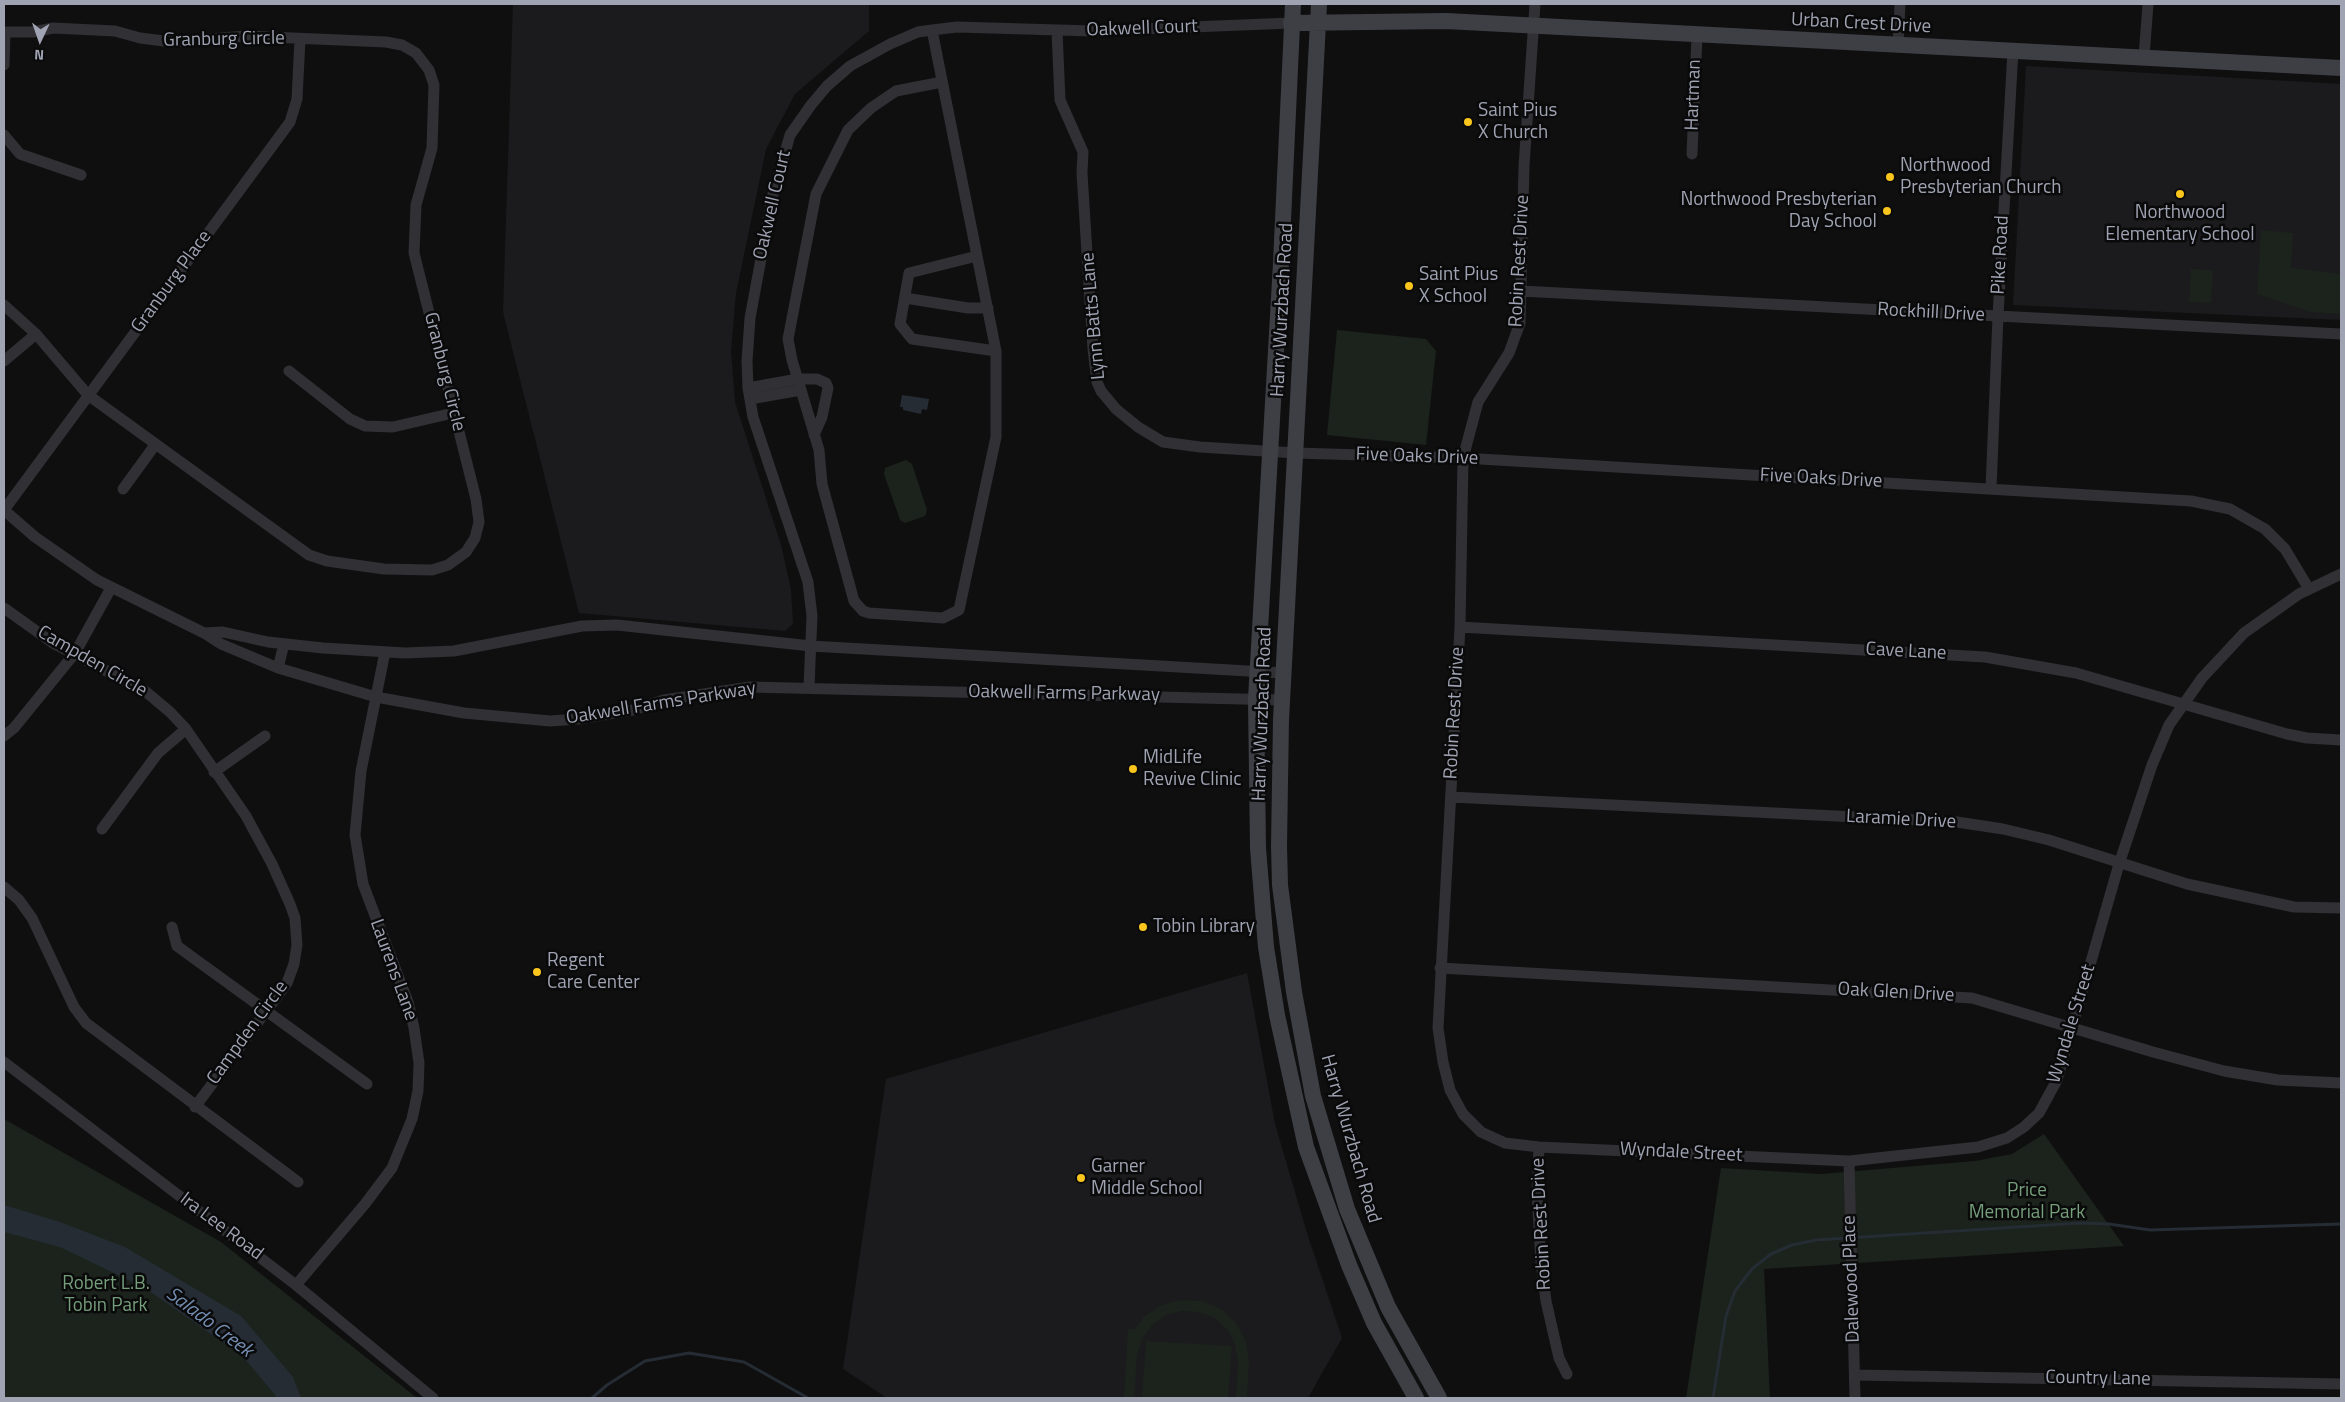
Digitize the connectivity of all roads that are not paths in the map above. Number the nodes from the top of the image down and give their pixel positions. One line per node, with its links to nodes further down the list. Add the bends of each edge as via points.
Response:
1 (1292, 4): 6 (main road, Harry Wurzbach Road)
2 (1319, 4): 7 (main road, Harry Wurzbach Road)
3 (1535, 4): 8 (street, Robin Rest Drive)
4 (1900, 4): 14 (street)
5 (2148, 4): 16 (street)
6 (1291, 23): 7 (main road, Urban Crest Drive); 10 (street, Oakwell Court); 40 (main road, Harry Wurzbach Road)
7 (1318, 24): 8 (main road, Urban Crest Drive, via 1446,22); 41 (main road, Harry Wurzbach Road)
8 (1534, 27): 12 (main road, Urban Crest Drive); 24 (street, Robin Rest Drive, via 1524,166)
9 (932, 30): 10 (street, Oakwell Court, via 957,27); 19 (street); 35 (street, Oakwell Court, via 918,32 890,44 850,66 827,86 790,135 773,194 750,318)
10 (1057, 31): 40 (street, Lynn Batts Lane, via 1060,100 1083,152 1093,349 1101,391 1126,419 1163,442)
11 (5, 32): 13 (street, Granburg Circle, via 53,28 115,31 172,42 230,36); 17 (street)
12 (1697, 36): 14 (main road, Urban Crest Drive); 21 (street, Hartman)
13 (300, 39): 36 (street, Granburg Place, via 297,100 290,122); 37 (street, Granburg Circle, via 402,45 416,53 429,70 434,85 432,148 416,205 414,253)
14 (1898, 46): 15 (main road, Urban Crest Drive)
15 (2013, 50): 16 (main road, Urban Crest Drive); 28 (street, Pike Road)
16 (2144, 57): 18 (main road, Urban Crest Drive)
17 (4, 65)
18 (2341, 68)
19 (942, 82): 23 (street); 34 (street, via 896,91 871,108 848,130 816,194 788,339)
20 (4, 135): 22 (street, via 20,154)
21 (1692, 154)
22 (81, 176)
23 (977, 256): 25 (street, via 909,273); 27 (street)
24 (1522, 291): 28 (street, Rockhill Drive); 42 (street, Robin Rest Drive, via 1520,323 1515,339 1478,402)
25 (905, 298): 27 (street); 31 (street, via 900,324 912,339)
26 (4, 305): 29 (street, Granburg Circle)
27 (988, 308): 31 (street)
28 (1998, 316): 30 (street, Rockhill Drive); 44 (street, Pike Road)
29 (36, 334): 32 (street); 36 (street, Granburg Circle)
30 (2341, 334)
31 (996, 351): 38 (street, via 996,437 960,610 943,618 869,613 854,601 822,484 819,450)
32 (4, 361)
33 (289, 371): 37 (street, via 350,419 365,426 393,427)
34 (800, 384): 35 (street); 38 (street); 38 (street, via 817,379 826,383 828,388 822,417)
35 (749, 393): 53 (street, Oakwell Court, via 808,582)
36 (88, 395): 39 (street, Granburg Circle); 45 (street, Granburg Place)
37 (453, 413): 39 (street, Granburg Circle, via 479,522 475,538 466,552 448,566 432,570 384,569 326,561 309,555)
38 (814, 435)
39 (155, 445): 43 (street)
40 (1269, 451): 41 (street, Lynn Batts Lane); 57 (main road, Harry Wurzbach Road)
41 (1296, 453): 42 (street, Five Oaks Drive); 58 (main road, Harry Wurzbach Road)
42 (1463, 458): 44 (street, Five Oaks Drive); 50 (street, Robin Rest Drive)
43 (123, 489)
44 (1991, 489): 48 (street, Five Oaks Drive, via 2191,501 2230,509 2275,538 2293,560)
45 (4, 510): 47 (street, Oakwell Farms Parkway, via 35,536)
46 (2341, 574): 48 (street, Wyndale Street)
47 (111, 588): 51 (street, Oakwell Farms Parkway); 55 (street)
48 (2309, 589): 63 (street, Wyndale Street, via 2270,612 2244,633 2202,678)
49 (4, 608): 55 (street, Campden Circle, via 54,643)
50 (1460, 626): 63 (street, Cave Lane, via 1985,657 2076,672); 69 (street, Robin Rest Drive)
51 (204, 633): 52 (street, Oakwell Farms Parkway, via 223,632); 56 (street, Oakwell Farms Parkway, via 221,644)
52 (284, 644): 54 (street, Oakwell Farms Parkway); 56 (street)
53 (811, 646): 54 (street, Oakwell Farms Parkway, via 617,625 582,626 454,651); 57 (street, Oakwell Farms Parkway); 59 (street, Oakwell Court)
54 (385, 652): 60 (street, Laurens Lane)
55 (75, 653): 64 (street, Campden Circle, via 145,691); 65 (street)
56 (278, 668): 60 (street, Oakwell Farms Parkway)
57 (1257, 672): 58 (street, Oakwell Farms Parkway); 61 (main road, Harry Wurzbach Road)
58 (1283, 673): 62 (main road, Harry Wurzbach Road)
59 (809, 687): 60 (street, Oakwell Farms Parkway, via 713,691 598,717 550,721 464,713); 61 (street, Oakwell Farms Parkway)
60 (376, 697): 93 (street, Laurens Lane, via 357,793 358,860 370,908 408,1002 418,1054 418,1091 412,1119 392,1168 366,1204)
61 (1256, 699): 62 (street, Oakwell Farms Parkway); 72 (main road, Harry Wurzbach Road)
62 (1282, 700): 71 (main road, Harry Wurzbach Road)
63 (2183, 705): 67 (street, Cave Lane, via 2287,734); 73 (street, Wyndale Street, via 2169,725 2152,765)
64 (186, 729): 68 (street, Campden Circle); 70 (street, via 158,753)
65 (4, 736)
66 (265, 736): 68 (street)
67 (2341, 740)
68 (214, 772): 80 (street, Campden Circle, via 246,816 272,864 295,918 297,945 294,964 287,983)
69 (1450, 797): 73 (street, Laramie Drive, via 1957,822 2003,828); 79 (street, Robin Rest Drive)
70 (102, 829)
71 (1279, 846): 72 (street); 74 (main road, Harry Wurzbach Road)
72 (1258, 848): 76 (main road, Harry Wurzbach Road)
73 (2120, 864): 77 (street, Laramie Drive, via 2188,884 2294,907); 81 (street, Wyndale Street)
74 (1280, 885): 76 (street); 82 (main road, Harry Wurzbach Road)
75 (4, 887): 87 (street, via 32,918 74,1007 86,1023)
76 (1262, 888): 83 (main road, Harry Wurzbach Road, via 1271,982)
77 (2341, 908)
78 (172, 927): 80 (street, via 177,946)
79 (1440, 968): 81 (street, Oak Glen Drive, via 1972,998); 88 (street, Robin Rest Drive, via 1438,1028 1446,1078 1456,1102 1471,1124 1493,1138 1505,1143)
80 (268, 1010): 86 (street); 87 (street, Campden Circle)
81 (2073, 1029): 85 (street, Oak Glen Drive, via 2224,1071 2278,1080); 89 (street, Wyndale Street, via 2060,1072 2039,1113 2007,1138 1952,1151)
82 (1304, 1049): 83 (street); 91 (main road, Harry Wurzbach Road, via 1313,1096 1347,1209)
83 (1286, 1053): 92 (main road, Harry Wurzbach Road, via 1306,1147)
84 (4, 1062): 93 (street, Ira Lee Road)
85 (2341, 1083)
86 (367, 1084)
87 (195, 1107): 90 (street)
88 (1539, 1147): 89 (street, Wyndale Street); 94 (street, Robin Rest Drive, via 1540,1262 1559,1358)
89 (1848, 1160): 95 (street, Dalewood Place)
90 (298, 1182)
91 (1366, 1258): 92 (street); 99 (main road, Harry Wurzbach Road, via 1409,1348)
92 (1349, 1265): 98 (main road, Harry Wurzbach Road, via 1374,1322)
93 (296, 1285): 97 (street, Ira Lee Road)
94 (1567, 1374)
95 (1855, 1375): 96 (street, Country Lane); 100 (street, Dalewood Place)
96 (2341, 1384)
97 (434, 1398)
98 (1416, 1398)
99 (1439, 1398)
100 (1855, 1398)

